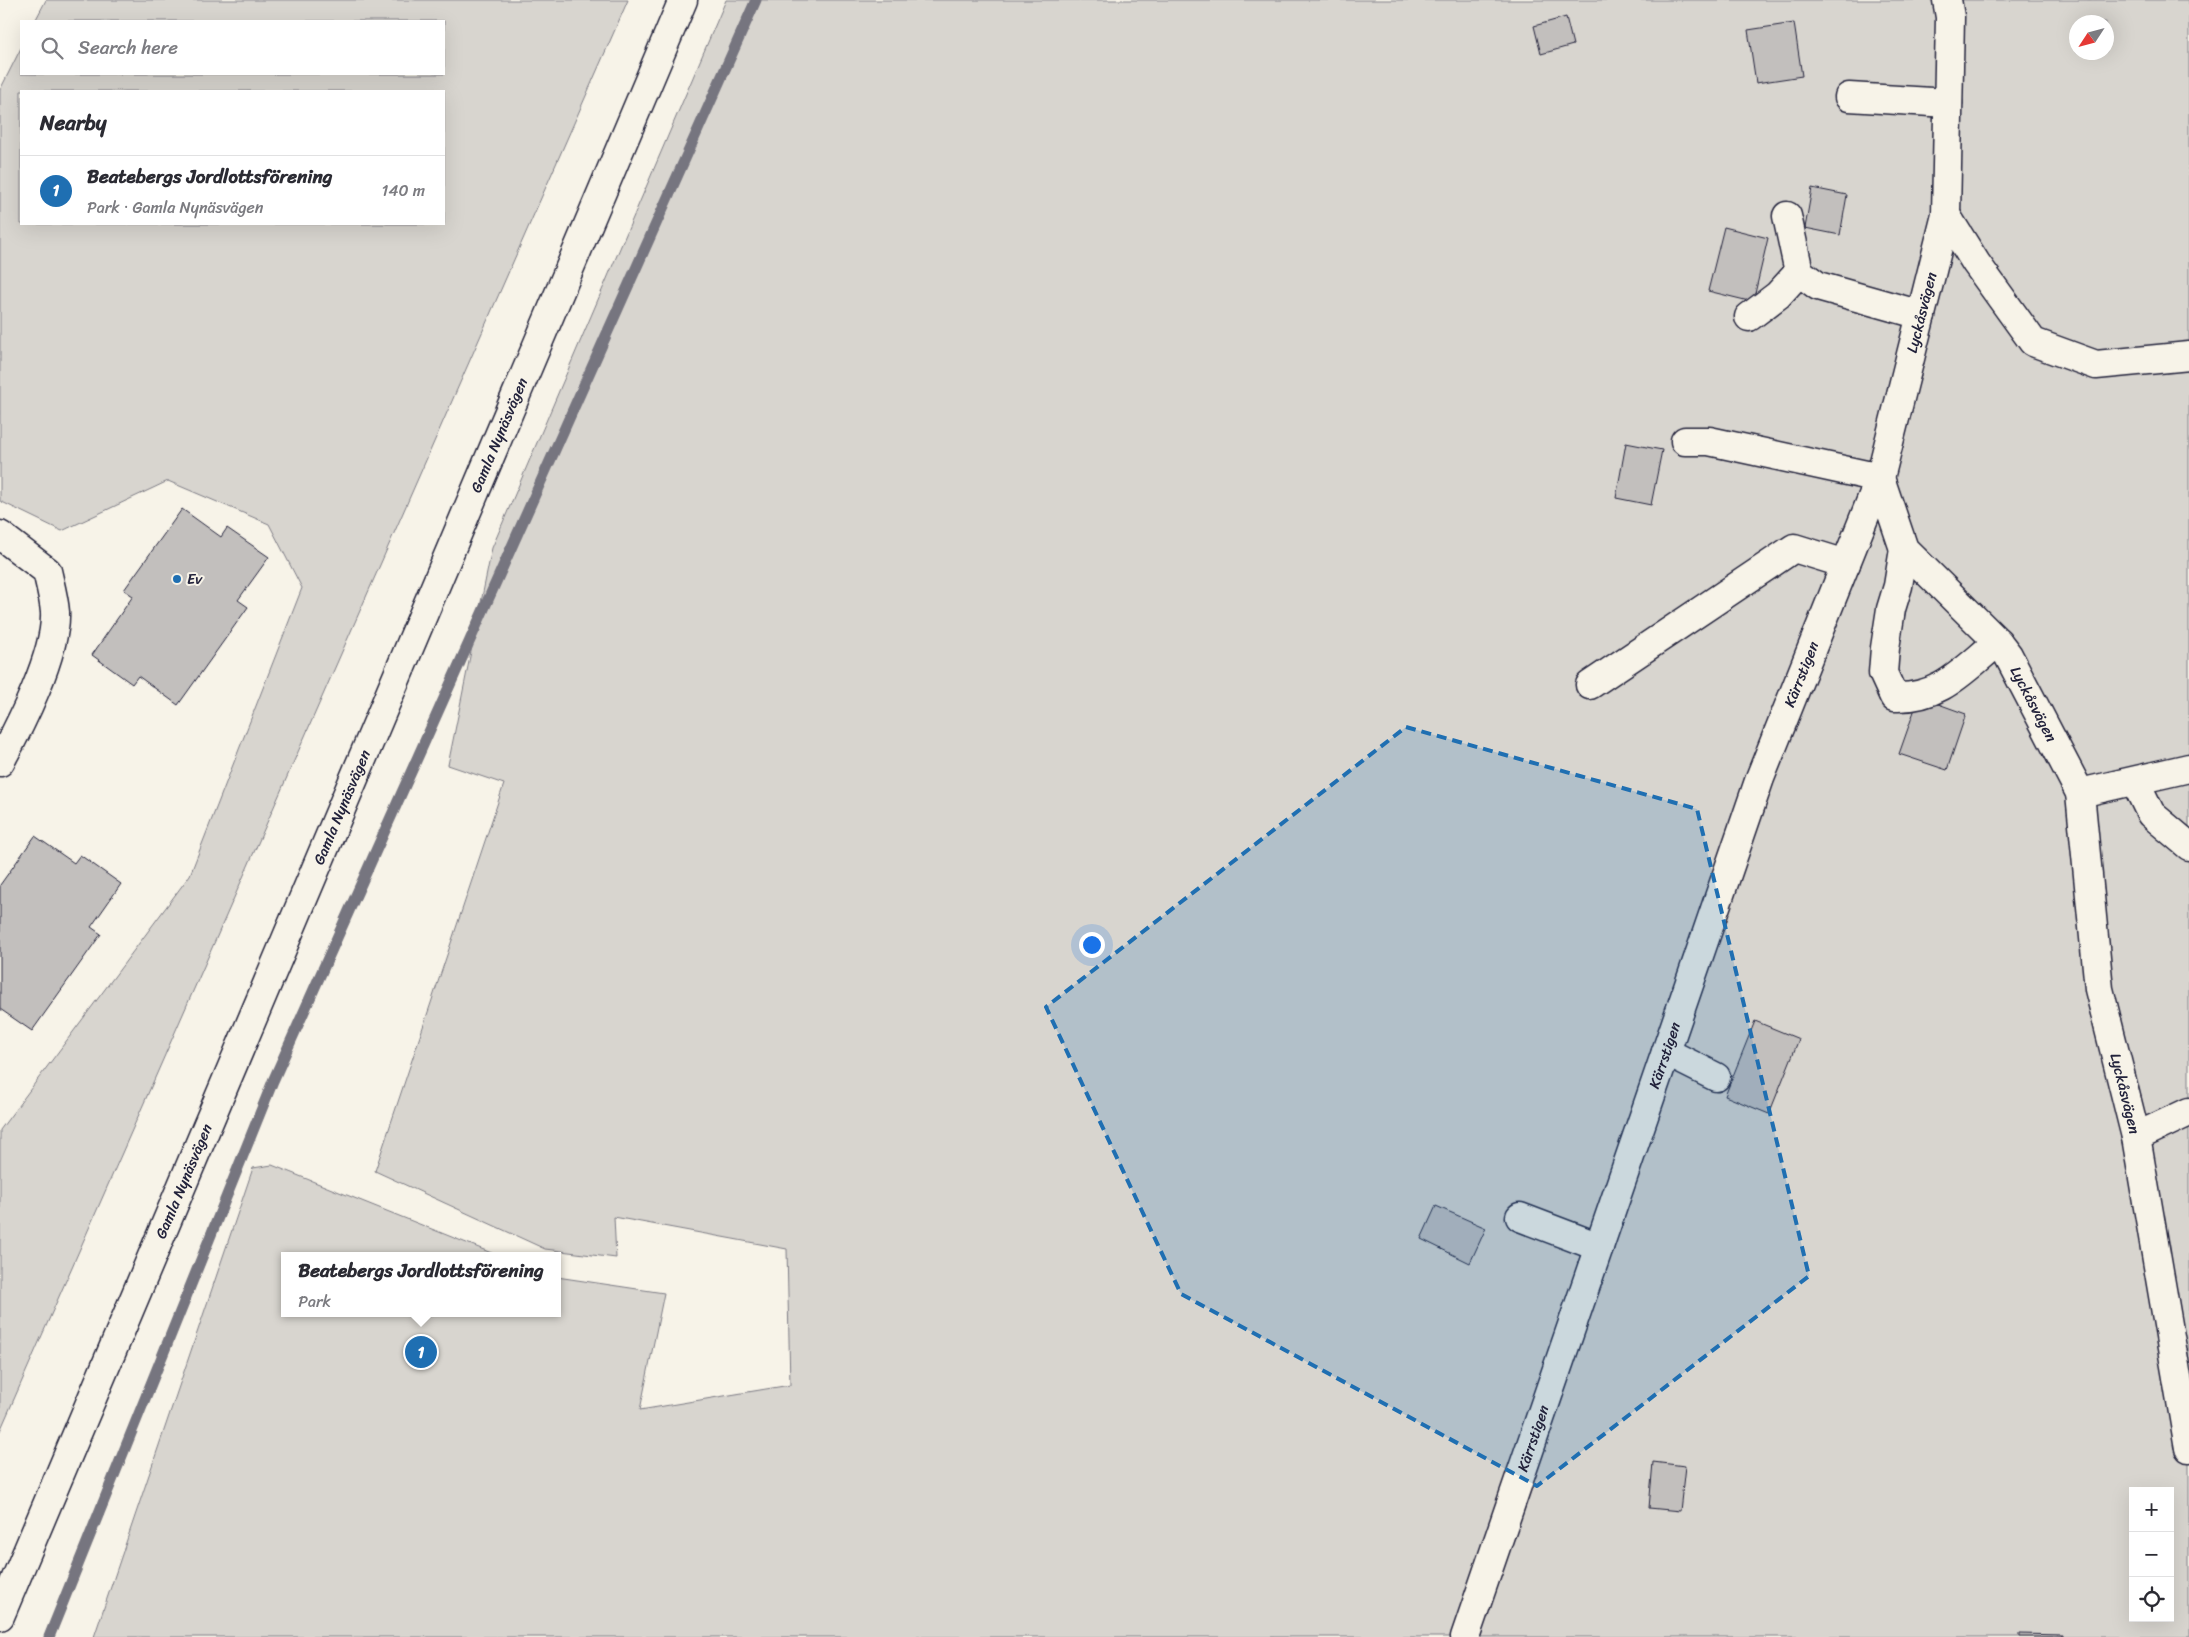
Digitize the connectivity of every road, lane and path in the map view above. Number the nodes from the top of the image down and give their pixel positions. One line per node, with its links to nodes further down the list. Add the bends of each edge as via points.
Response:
1 (683, 0): 30 (street, Gamla Nynäsvägen)
2 (1948, 0): 4 (street, Lyckåsvägen)
3 (1849, 97): 4 (street)
4 (1948, 102): 5 (street, Lyckåsvägen)
5 (1946, 214): 8 (street, Lyckåsvägen); 10 (street, via 1976,263 2033,342 2096,365)
6 (1787, 216): 7 (street)
7 (1799, 272): 8 (street, via 1818,286); 9 (street, via 1778,295)
8 (1921, 315): 12 (street, Lyckåsvägen)
9 (1749, 317)
10 (2189, 356)
11 (1685, 441): 12 (street, via 1709,441)
12 (1880, 478): 14 (street, Lyckåsvägen); 15 (street, Kärrstigen)
13 (0, 535): 18 (street, via 47,571 55,613 49,654)
14 (1904, 549): 16 (street, Lyckåsvägen); 16 (street, via 1884,648 1883,673 1894,697 1912,698 1943,687)
15 (1846, 564): 17 (street, via 1794,548); 23 (street, Kärrstigen, via 1760,778)
16 (1998, 642): 21 (street, Lyckåsvägen, via 2008,655)
17 (1590, 685)
18 (0, 762)
19 (2189, 768): 20 (street)
20 (2135, 781): 21 (street); 22 (street, via 2151,814)
21 (2080, 793): 26 (street, Lyckåsvägen, via 2099,989)
22 (2189, 846)
23 (1666, 1052): 24 (street); 28 (street, Kärrstigen)
24 (1716, 1077)
25 (2189, 1112): 26 (street)
26 (2136, 1137): 29 (street, Lyckåsvägen)
27 (1520, 1217): 28 (street)
28 (1599, 1247): 31 (street, Kärrstigen)
29 (2189, 1448)
30 (0, 1616)
31 (1465, 1637)

